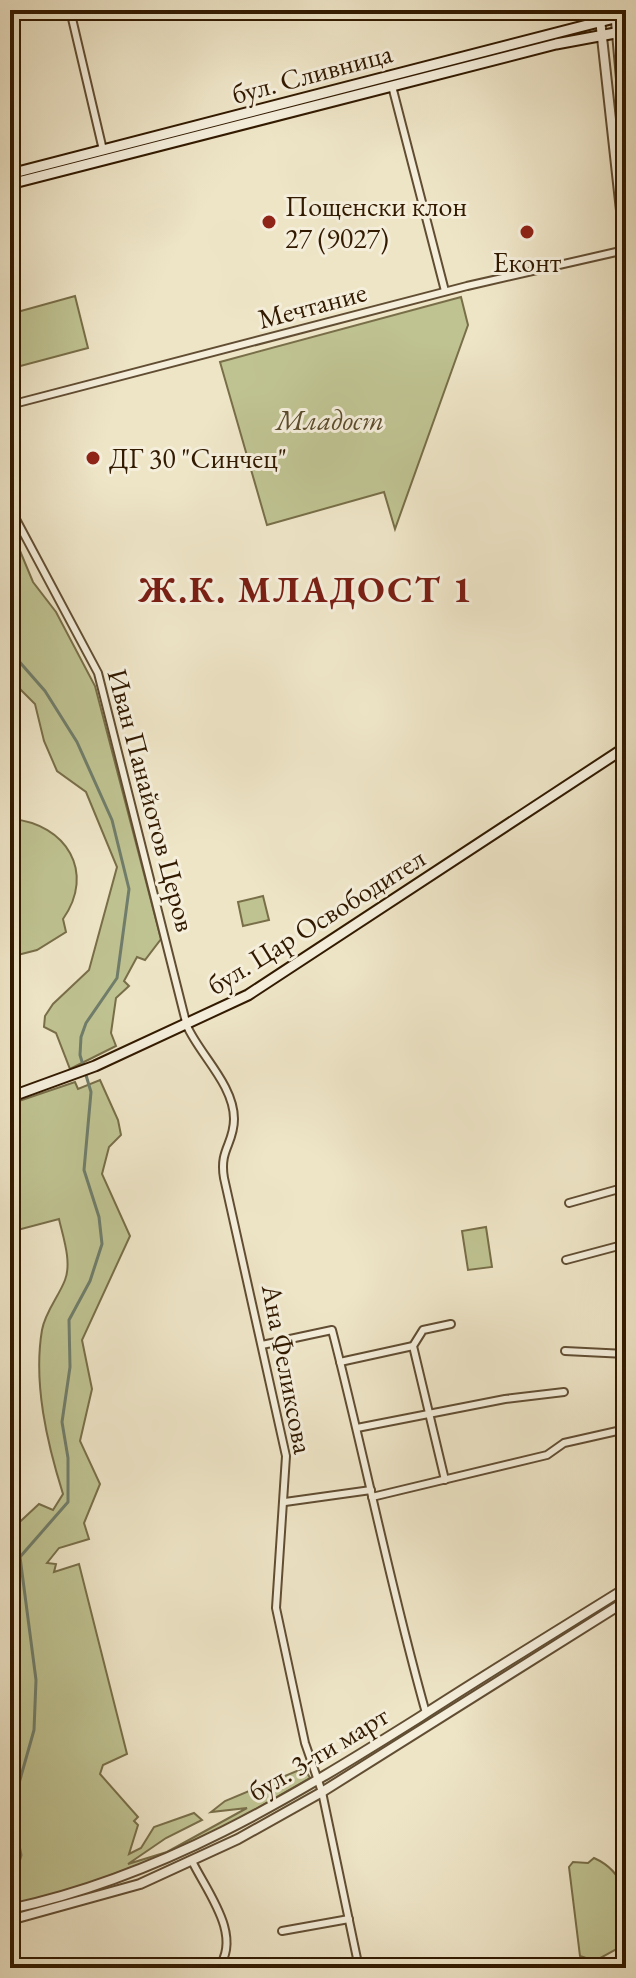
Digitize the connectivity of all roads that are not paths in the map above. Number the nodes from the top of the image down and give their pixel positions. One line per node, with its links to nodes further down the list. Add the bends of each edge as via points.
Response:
1 (70, 10): 10 (street)
2 (615, 14): 3 (main road, бул. Сливница); 4 (main road, бул. Сливница); 5 (street)
3 (626, 15)
4 (599, 16): 6 (street); 7 (main road, бул. Сливница)
5 (621, 32): 6 (main road, бул. Сливница); 9 (street)
6 (601, 35): 8 (main road, бул. Сливница); 13 (street)
7 (390, 75): 8 (street); 10 (main road, бул. Сливница)
8 (393, 88): 12 (main road, бул. Сливница); 14 (street)
9 (626, 136)
10 (103, 150): 11 (main road, бул. Сливница)
11 (10, 174)
12 (10, 184)
13 (626, 253): 14 (street, Мечтание)
14 (445, 291): 15 (street, Мечтание)
15 (10, 405)
16 (10, 508): 18 (street, Иван Панайотов Церов, via 98,673)
17 (626, 747): 18 (main road, бул. Цар Освободител, via 293,967)
18 (187, 1026): 19 (main road, бул. Цар Освободител); 25 (street, Ана Феликсова, via 232,1108 232,1132 220,1158)
19 (10, 1097)
20 (626, 1187): 21 (street)
21 (569, 1203)
22 (626, 1244): 23 (street)
23 (566, 1260)
24 (451, 1324): 26 (street, via 423,1330)
25 (262, 1345): 29 (street, via 332,1330); 36 (street, Ана Феликсова, via 286,1456)
26 (413, 1346): 29 (street); 31 (street)
27 (565, 1351): 28 (street)
28 (626, 1354)
29 (340, 1362): 32 (street)
30 (564, 1392): 31 (street)
31 (430, 1414): 32 (street); 34 (street)
32 (357, 1428): 35 (street)
33 (626, 1429): 34 (street)
34 (445, 1480): 35 (street)
35 (371, 1493): 36 (street); 39 (street)
36 (285, 1502): 40 (street, Ана Феликсова, via 276,1608)
37 (626, 1588): 39 (street, бул. 3-ти март)
38 (626, 1601): 41 (street, бул. 3-ти март)
39 (426, 1713): 40 (street, бул. 3-ти март)
40 (318, 1781): 41 (street, Ана Феликсова); 43 (street, бул. 3-ти март, via 191,1848 104,1883)
41 (322, 1792): 42 (street, бул. 3-ти март); 44 (street, Ана Феликсова)
42 (192, 1861): 45 (street, бул. 3-ти март, via 140,1884); 47 (street, via 228,1938)
43 (10, 1909)
44 (349, 1919): 46 (street); 48 (street, Ана Феликсова)
45 (10, 1920)
46 (282, 1931)
47 (218, 1968)
48 (359, 1968)
49 (571, 1968): 50 (street)
50 (592, 1968)

